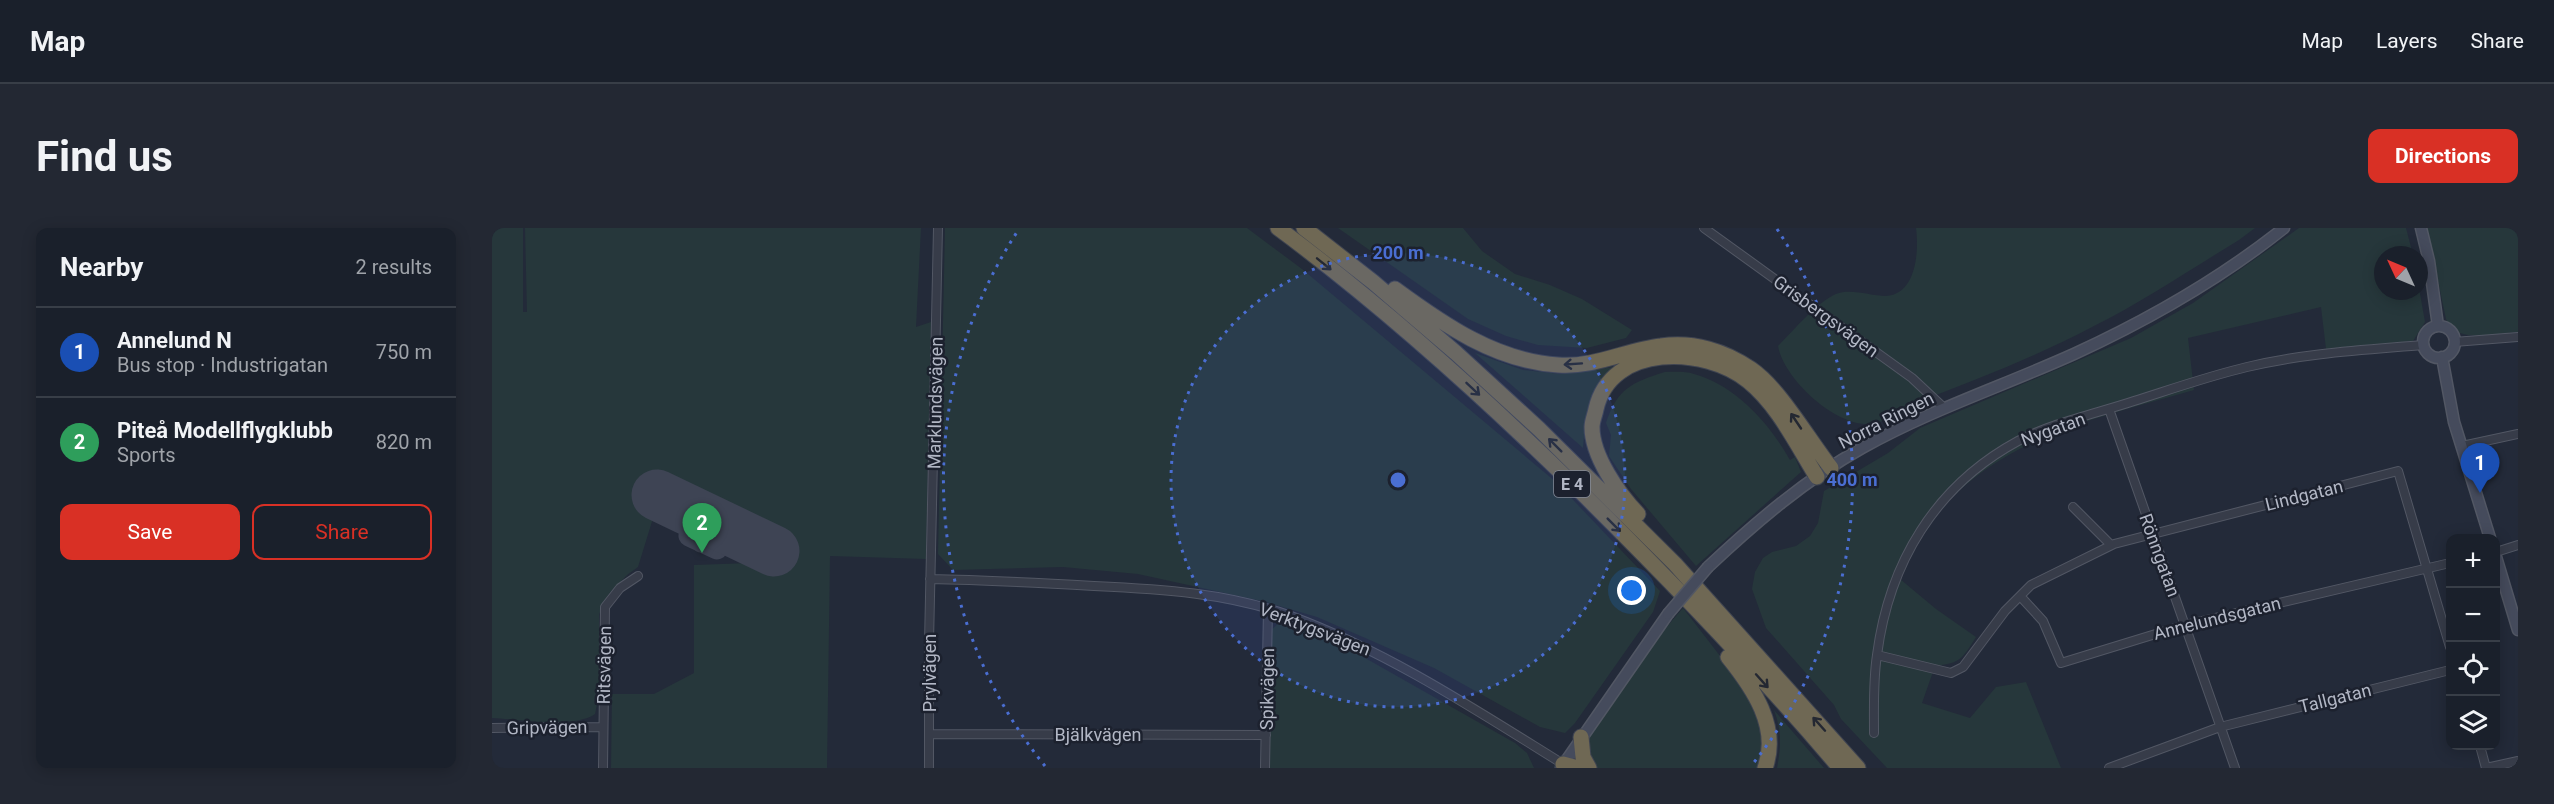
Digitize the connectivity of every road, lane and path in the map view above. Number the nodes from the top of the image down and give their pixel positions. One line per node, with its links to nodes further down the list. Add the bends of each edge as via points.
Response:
1 (938, 228): 30 (street, Marklundsvägen)
2 (1278, 228): 33 (highway, E 4, one-way to 33, via 1456,373 1616,526)
3 (1304, 228): 7 (highway, E 4)
4 (1704, 228): 13 (street, Grisbergsvägen, via 1912,378)
5 (2284, 228): 13 (main road, Norra Ringen, via 2211,280 2144,319 2074,354)
6 (2421, 228): 8 (main road)
7 (1339, 256): 17 (highway, E 4, one-way to 7, via 1779,396 1753,370 1725,354 1695,345 1660,346 1593,363 1559,365 1514,358 1467,338 1384,281); 25 (highway, E 4, one-way to 7, via 1456,353)
8 (2438, 326): 10 (main road, via 2450,331); 11 (main road, via 2428,331)
9 (2518, 337): 10 (street)
10 (2454, 342): 12 (main road, via 2452,352)
11 (2423, 345): 12 (main road, via 2429,354); 14 (street, Nygatan, via 2270,362)
12 (2442, 357): 16 (main road)
13 (1944, 408): 17 (main road, Norra Ringen)
14 (2109, 409): 20 (street, Rönngatan); 37 (street, Nygatan, via 2020,440 1949,492 1924,523 1901,563 1886,608)
15 (2518, 434): 16 (street)
16 (2462, 447): 21 (main road)
17 (1831, 468): 18 (main road, Norra Ringen)
18 (1817, 477): 25 (highway, E 4, via 1768,401 1733,372 1680,356 1644,361 1618,373 1598,401 1592,427 1601,463); 45 (main road, Norra Ringen, bridge, via 1708,567 1668,614)
19 (2073, 507): 22 (street)
20 (2152, 533): 22 (street, Lindgatan); 27 (street, Lindgatan, via 2398,471); 34 (street, Rönngatan)
21 (2489, 534)
22 (2112, 545): 31 (street, Lindgatan, via 2031,585)
23 (2518, 545): 24 (street)
24 (2500, 551)
25 (1676, 564): 55 (highway, E 4, one-way to 25)
26 (2446, 564): 27 (street, Annelundsgatan)
27 (2428, 568): 34 (street, Annelundsgatan); 36 (street)
28 (2500, 570): 35 (main road)
29 (638, 576): 39 (street, Ritsvägen, via 620,588 605,607)
30 (930, 579): 32 (street, Verktygsvägen, via 1175,591 1222,597); 43 (street, Prylvägen)
31 (2021, 597): 34 (street, Annelundsgatan, via 2043,621 2061,663); 37 (street, Lindgatan, via 2005,611 1963,667 1951,673)
32 (1268, 609): 44 (street, Spikvägen); 48 (street, Verktygsvägen, via 1368,648)
33 (1698, 612): 53 (highway, E 4, via 1766,716 1770,755); 54 (highway, E 4, one-way to 54)
34 (2185, 625): 41 (street, Rönngatan)
35 (2518, 630)
36 (2450, 642)
37 (1877, 656): 42 (street, Nygatan)
38 (2446, 671): 41 (street, Tallgatan)
39 (603, 727): 40 (street, Gripvägen); 49 (street, Ritsvägen)
40 (492, 728)
41 (2220, 728): 56 (street, Tallgatan); 57 (street, Rönngatan)
42 (1874, 733)
43 (929, 734): 44 (street, Bjälkvägen); 50 (street, Prylvägen)
44 (1266, 735): 51 (street, Spikvägen)
45 (1581, 736): 48 (main road, Norra Ringen); 52 (highway, via 1583,757)
46 (2481, 750): 58 (street)
47 (2518, 761): 58 (street)
48 (1567, 767)
49 (603, 768)
50 (929, 768)
51 (1265, 768)
52 (1589, 768)
53 (1765, 768)
54 (1840, 768)
55 (1858, 768)
56 (2109, 768)
57 (2235, 768)
58 (2486, 768)

